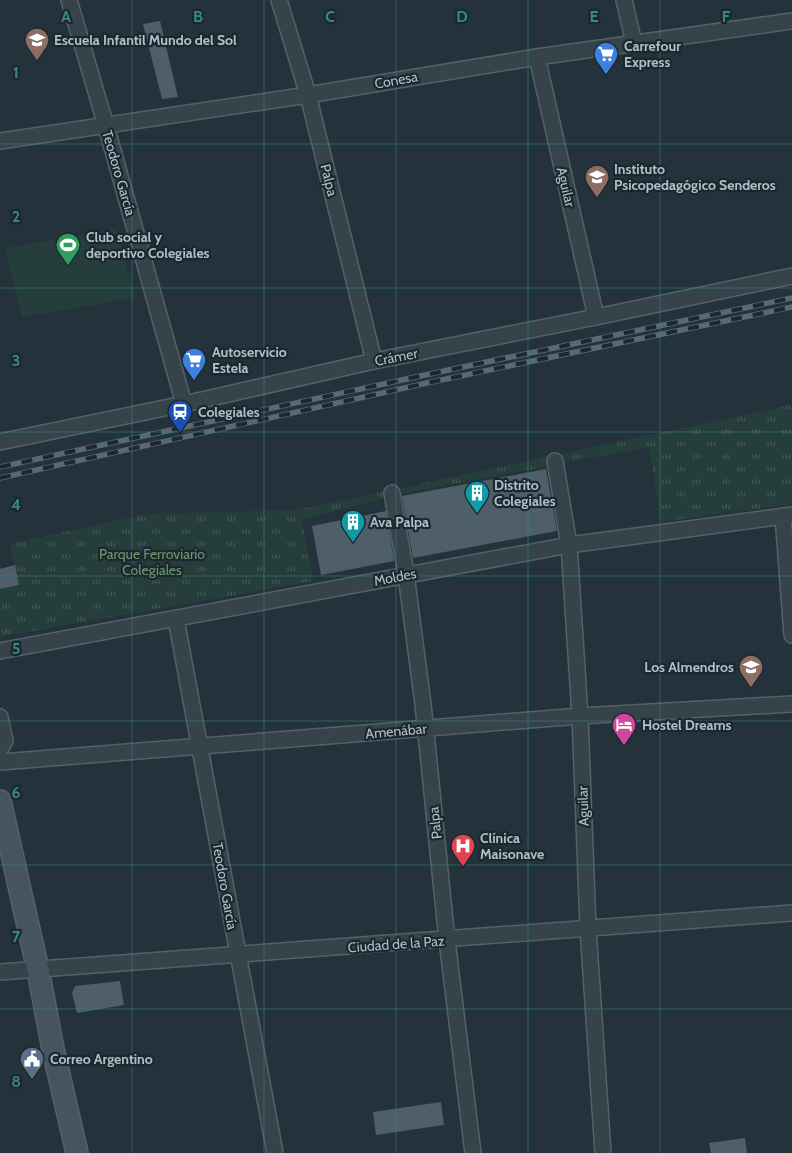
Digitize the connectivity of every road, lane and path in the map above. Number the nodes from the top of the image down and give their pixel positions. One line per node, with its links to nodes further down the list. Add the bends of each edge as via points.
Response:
1 (69, 0): 8 (street, Teodoro García)
2 (279, 0): 7 (street, Palpa)
3 (624, 0): 5 (street)
4 (792, 21): 5 (street, Conesa)
5 (634, 43): 6 (street, Conesa)
6 (537, 56): 7 (street, Conesa); 11 (street, Aguilar)
7 (308, 95): 8 (street, Conesa); 12 (street, Palpa)
8 (106, 126): 9 (street, Conesa); 13 (street, Teodoro García)
9 (0, 141)
10 (792, 276): 11 (street, Crámer)
11 (596, 317): 12 (street, Crámer)
12 (374, 361): 13 (street, Crámer)
13 (184, 404): 14 (street, Crámer)
14 (0, 442)
15 (555, 461): 18 (street, Aguilar)
16 (392, 493): 19 (street, Palpa)
17 (787, 516): 18 (street, Moldes); 21 (street)
18 (569, 545): 19 (street, Moldes); 24 (street, Aguilar)
19 (406, 574): 20 (street, Moldes); 26 (street, Palpa)
20 (176, 619): 22 (street, Moldes); 27 (street, Teodoro García)
21 (792, 635)
22 (0, 651)
23 (792, 704): 24 (street, Amenábar)
24 (580, 716): 26 (street, Amenábar); 32 (street, Aguilar)
25 (0, 717): 28 (street, via 5,741)
26 (425, 728): 27 (street, Amenábar); 33 (street, Palpa)
27 (200, 746): 29 (street, Amenábar); 34 (street, Teodoro García)
28 (0, 749)
29 (0, 762)
30 (0, 801): 35 (main road)
31 (792, 913): 32 (street, Ciudad de la Paz)
32 (588, 928): 33 (street, Ciudad de la Paz); 40 (street, Aguilar)
33 (447, 940): 34 (street, Ciudad de la Paz); 39 (street, Palpa)
34 (238, 955): 35 (street, Ciudad de la Paz); 38 (street, Teodoro García)
35 (38, 970): 36 (street, Ciudad de la Paz); 37 (main road)
36 (0, 972)
37 (77, 1153)
38 (275, 1153)
39 (473, 1153)
40 (603, 1153)

